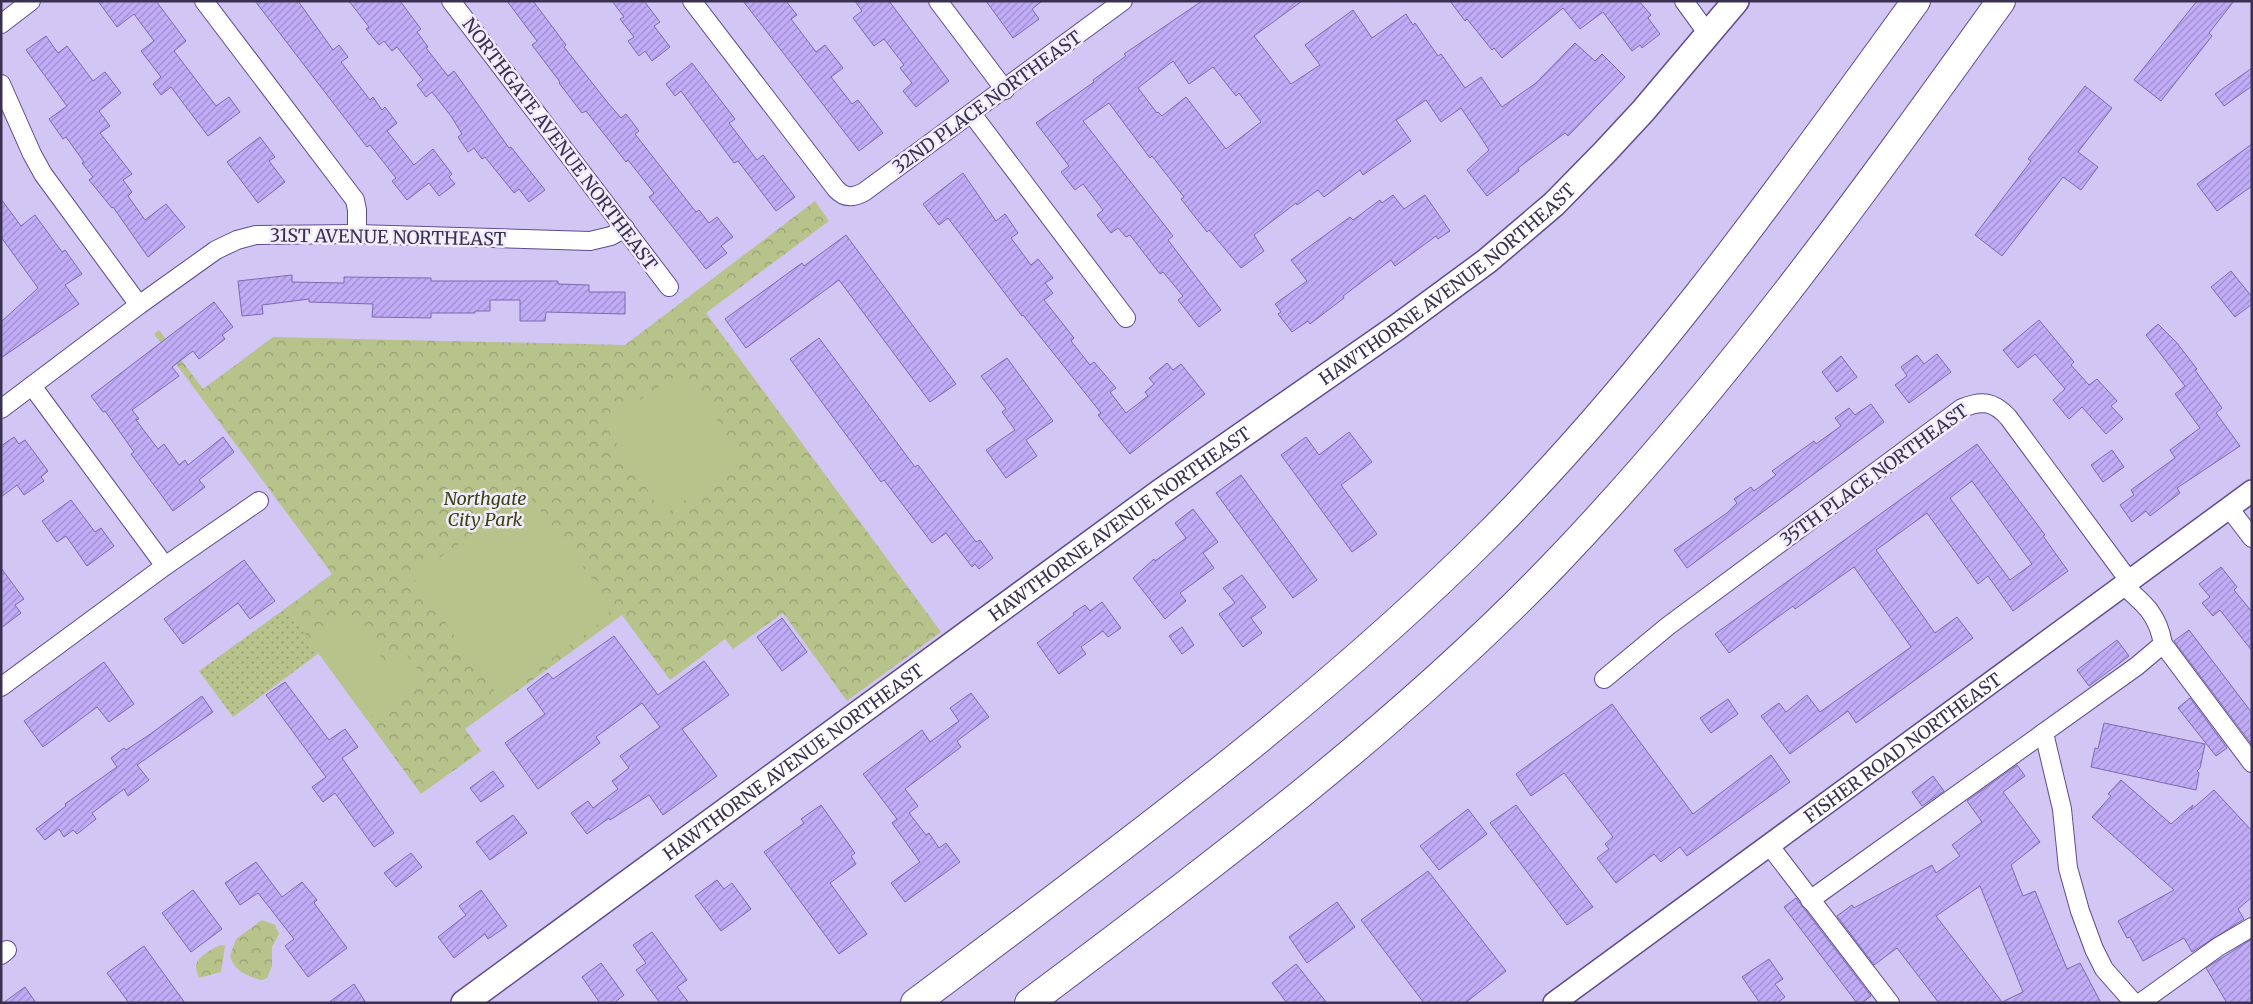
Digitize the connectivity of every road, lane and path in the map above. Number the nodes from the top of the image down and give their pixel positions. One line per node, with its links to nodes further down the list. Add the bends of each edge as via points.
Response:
1 (31, 1): 12 (street)
2 (204, 1): 19 (street, via 354,200)
3 (451, 1): 18 (street, NORTHGATE AVENUE NORTHEAST)
4 (692, 1): 16 (street, 32ND PLACE NORTHEAST, via 836,189 848,197 864,192)
5 (938, 1): 15 (street)
6 (1123, 1): 15 (street, 32ND PLACE NORTHEAST)
7 (1684, 1): 13 (street)
8 (1736, 1): 13 (main road, HAWTHORNE AVENUE NORTHEAST)
9 (1895, 1): 17 (highway)
10 (1916, 1): 17 (highway)
11 (2002, 1): 42 (highway, via 1742,351 1630,483 1554,565 1460,656 1329,771)
12 (1, 24)
13 (1708, 34): 40 (main road, HAWTHORNE AVENUE NORTHEAST, via 1592,165 1554,204 1487,261 1404,323 1159,492)
14 (1, 84): 21 (street, via 43,174)
15 (1005, 90): 16 (street, 32ND PLACE NORTHEAST)
16 (972, 114): 22 (street)
17 (1784, 183): 41 (highway, via 1679,319 1579,436 1492,531 1401,617 1246,748)
18 (625, 228): 19 (street, 31ST AVENUE NORTHEAST, via 611,236 590,241); 20 (street, NORTHGATE AVENUE NORTHEAST)
19 (357, 234): 21 (street, 31ST AVENUE NORTHEAST, via 256,235 237,240 216,250)
20 (669, 287)
21 (139, 305): 23 (street, 31ST AVENUE NORTHEAST)
22 (1126, 318)
23 (32, 386): 24 (street, 31ST AVENUE NORTHEAST); 29 (street)
24 (1, 409)
25 (2252, 491): 27 (street, FISHER ROAD NORTHEAST)
26 (259, 501): 29 (street)
27 (2229, 508): 28 (street); 30 (street, FISHER ROAD NORTHEAST)
28 (2252, 538)
29 (164, 566): 33 (street)
30 (2127, 584): 31 (street, 35TH PLACE NORTHEAST, via 2157,621); 32 (street, 35TH PLACE NORTHEAST, via 2008,417 1994,404 1976,402 1962,408 1676,620); 36 (street, FISHER ROAD NORTHEAST)
31 (2163, 644): 34 (street); 35 (street)
32 (1604, 679)
33 (1, 687)
34 (2044, 733): 37 (street); 44 (street, via 2062,809 2068,868 2080,911 2104,969)
35 (2252, 763)
36 (1770, 845): 37 (street); 39 (street, FISHER ROAD NORTHEAST)
37 (1810, 900): 43 (street)
38 (2252, 926): 45 (street)
39 (1567, 999)
40 (464, 1003)
41 (915, 1003)
42 (1029, 1003)
43 (1890, 1003)
44 (2134, 1003)
45 (2140, 1003)

